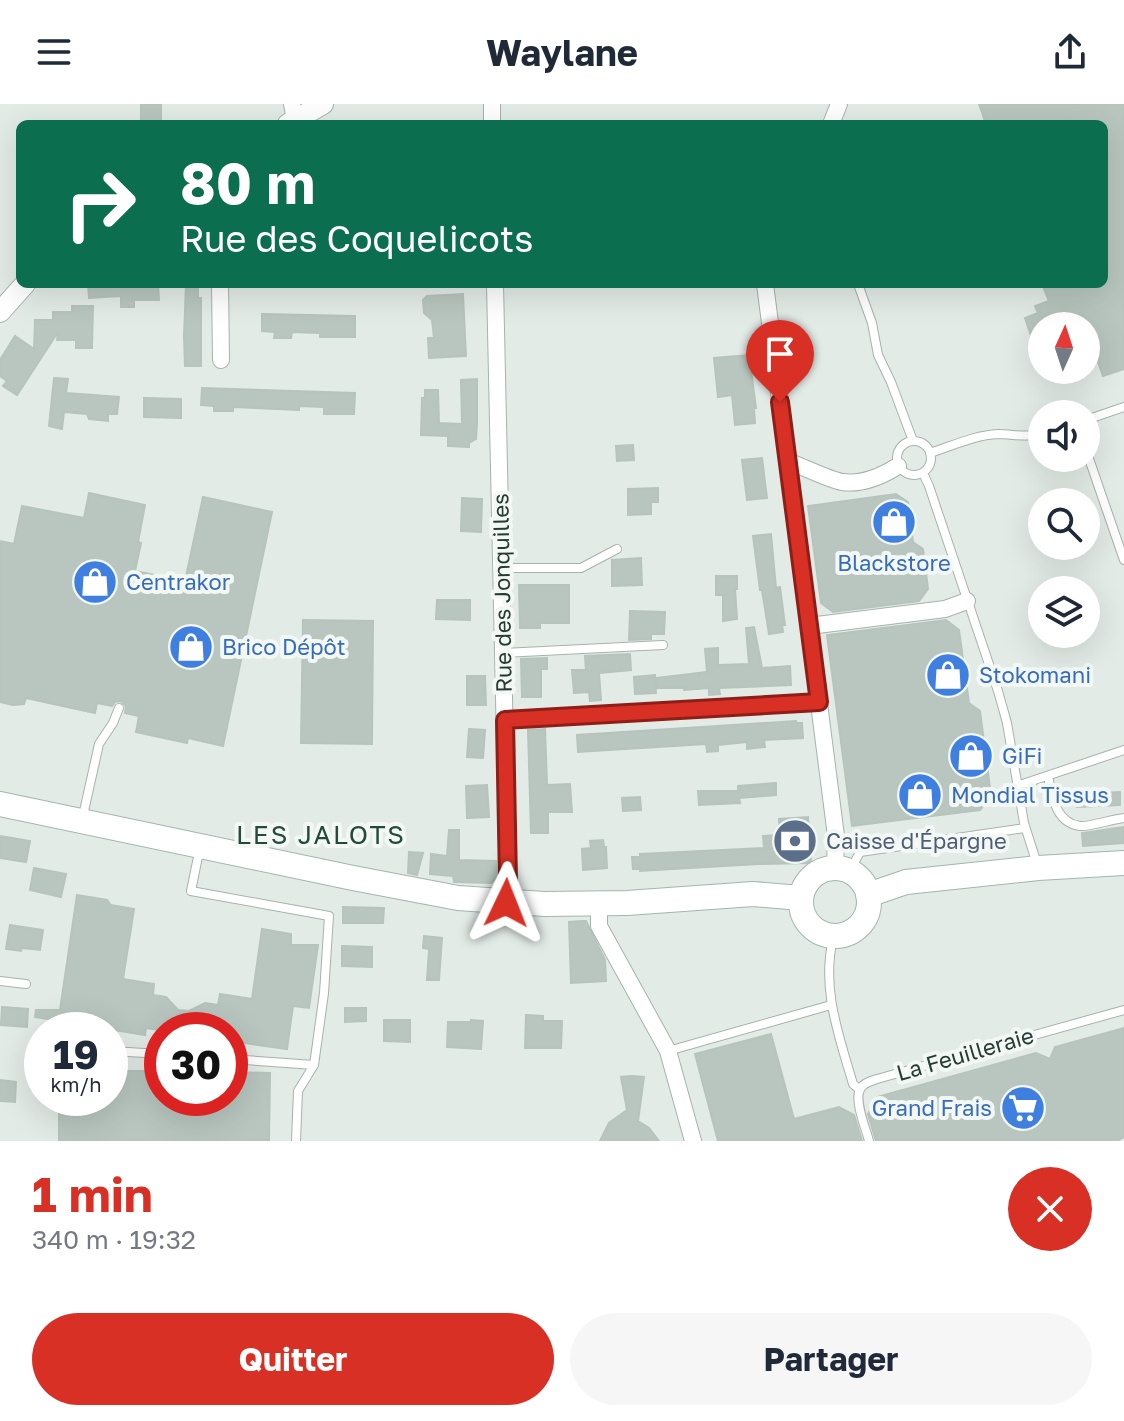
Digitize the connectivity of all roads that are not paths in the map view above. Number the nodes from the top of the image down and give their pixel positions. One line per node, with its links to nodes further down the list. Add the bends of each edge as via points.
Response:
1 (323, 104): 2 (street)
2 (291, 116)
3 (21, 288): 8 (street)
4 (220, 288): 9 (street)
5 (495, 288): 21 (street, Rue des Jonquilles)
6 (765, 288): 15 (street)
7 (859, 288): 13 (lane, via 878,355)
8 (0, 312)
9 (221, 360)
10 (1124, 407): 11 (lane)
11 (1100, 415)
12 (1028, 437): 14 (lane, via 997,434)
13 (913, 441): 14 (lane); 16 (lane, via 899,450)
14 (930, 453): 18 (lane)
15 (787, 461): 16 (street, via 841,482 882,476); 23 (street)
16 (898, 466): 18 (lane, via 906,474)
17 (1094, 472): 20 (lane)
18 (923, 473): 22 (lane)
19 (617, 549): 21 (lane, via 581,568)
20 (1124, 560)
21 (500, 568): 25 (street, Rue des Jonquilles)
22 (967, 601): 23 (street, via 945,609); 31 (lane, via 1007,723)
23 (809, 626): 26 (street)
24 (663, 645): 25 (lane)
25 (502, 653): 28 (street, Rue des Jonquilles)
26 (819, 702): 28 (street); 39 (street)
27 (119, 708): 34 (lane, via 99,744)
28 (505, 720): 42 (street, Rue des Jonquilles)
29 (1124, 750): 30 (lane)
30 (1048, 776): 31 (lane); 33 (lane, via 1062,819 1080,826)
31 (1017, 786): 35 (lane)
32 (0, 804): 34 (main road)
33 (1124, 818)
34 (81, 822): 36 (main road)
35 (1025, 828): 38 (lane); 39 (lane, via 860,852)
36 (200, 846): 42 (main road, via 406,889); 51 (lane, via 191,891 329,916)
37 (1124, 863): 38 (main road)
38 (1038, 868): 40 (main road, via 906,882)
39 (843, 870): 40 (main road, via 862,881); 41 (main road, via 816,873)
40 (868, 895): 44 (main road, via 863,920 850,932)
41 (801, 898): 43 (main road, via 753,894); 44 (main road, via 813,927)
42 (506, 903): 43 (main road)
43 (599, 903): 49 (street, via 599,926)
44 (834, 935): 47 (lane, via 828,967)
45 (0, 981): 46 (lane)
46 (26, 984)
47 (831, 1005): 49 (lane); 52 (lane, via 853,1084)
48 (1124, 1010): 52 (lane, La Feuilleraie, via 877,1079)
49 (668, 1051): 54 (street)
50 (248, 1060): 51 (lane)
51 (314, 1065): 53 (lane, via 298,1091)
52 (860, 1090): 55 (lane)
53 (296, 1141)
54 (693, 1141)
55 (869, 1141)

